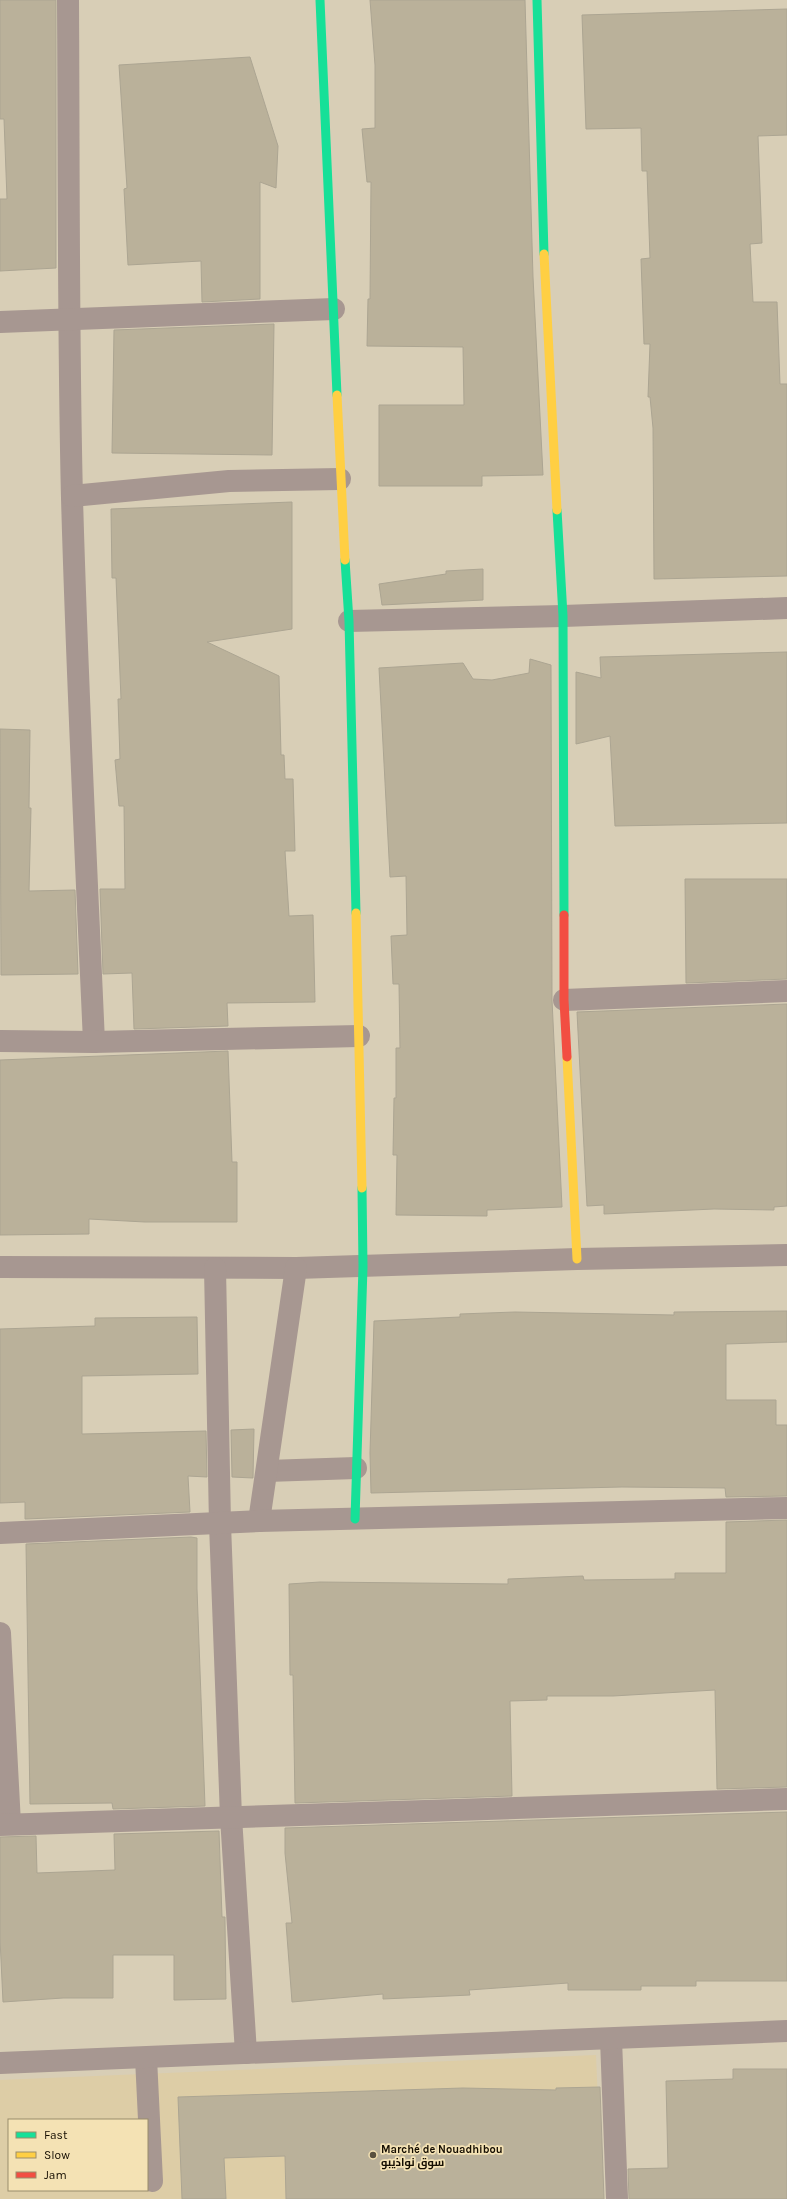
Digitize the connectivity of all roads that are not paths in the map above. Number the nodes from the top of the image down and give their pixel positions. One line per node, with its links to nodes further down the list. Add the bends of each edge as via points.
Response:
1 (68, 0): 5 (street)
2 (320, 0): 4 (street)
3 (537, 0): 10 (street, via 545,276)
4 (334, 309): 5 (street); 7 (street)
5 (69, 318): 6 (street); 8 (street)
6 (0, 322)
7 (340, 479): 8 (street, via 228,482); 11 (street)
8 (72, 496): 16 (street)
9 (787, 608): 10 (street)
10 (563, 616): 11 (street); 13 (street)
11 (349, 621): 14 (street)
12 (787, 991): 13 (street)
13 (564, 1000): 18 (street)
14 (359, 1036): 16 (street); 20 (street)
15 (0, 1041): 16 (street)
16 (94, 1042)
17 (787, 1255): 18 (street)
18 (577, 1259): 20 (street)
19 (0, 1267): 21 (street)
20 (363, 1267): 22 (street); 23 (street)
21 (215, 1268): 22 (street); 28 (street)
22 (296, 1268): 24 (street)
23 (356, 1468): 24 (street); 26 (street)
24 (267, 1470): 27 (street)
25 (787, 1508): 26 (street)
26 (355, 1518): 27 (street)
27 (259, 1521): 28 (street)
28 (220, 1524): 29 (street); 33 (street)
29 (0, 1533)
30 (0, 1633): 31 (street)
31 (1, 1676): 34 (street)
32 (787, 1799): 33 (street)
33 (231, 1817): 34 (street); 37 (street)
34 (5, 1825)
35 (787, 2031): 36 (street)
36 (611, 2039): 37 (street); 41 (street)
37 (246, 2053): 38 (street)
38 (146, 2058): 39 (street); 40 (street)
39 (0, 2063)
40 (152, 2181)
41 (617, 2199)

